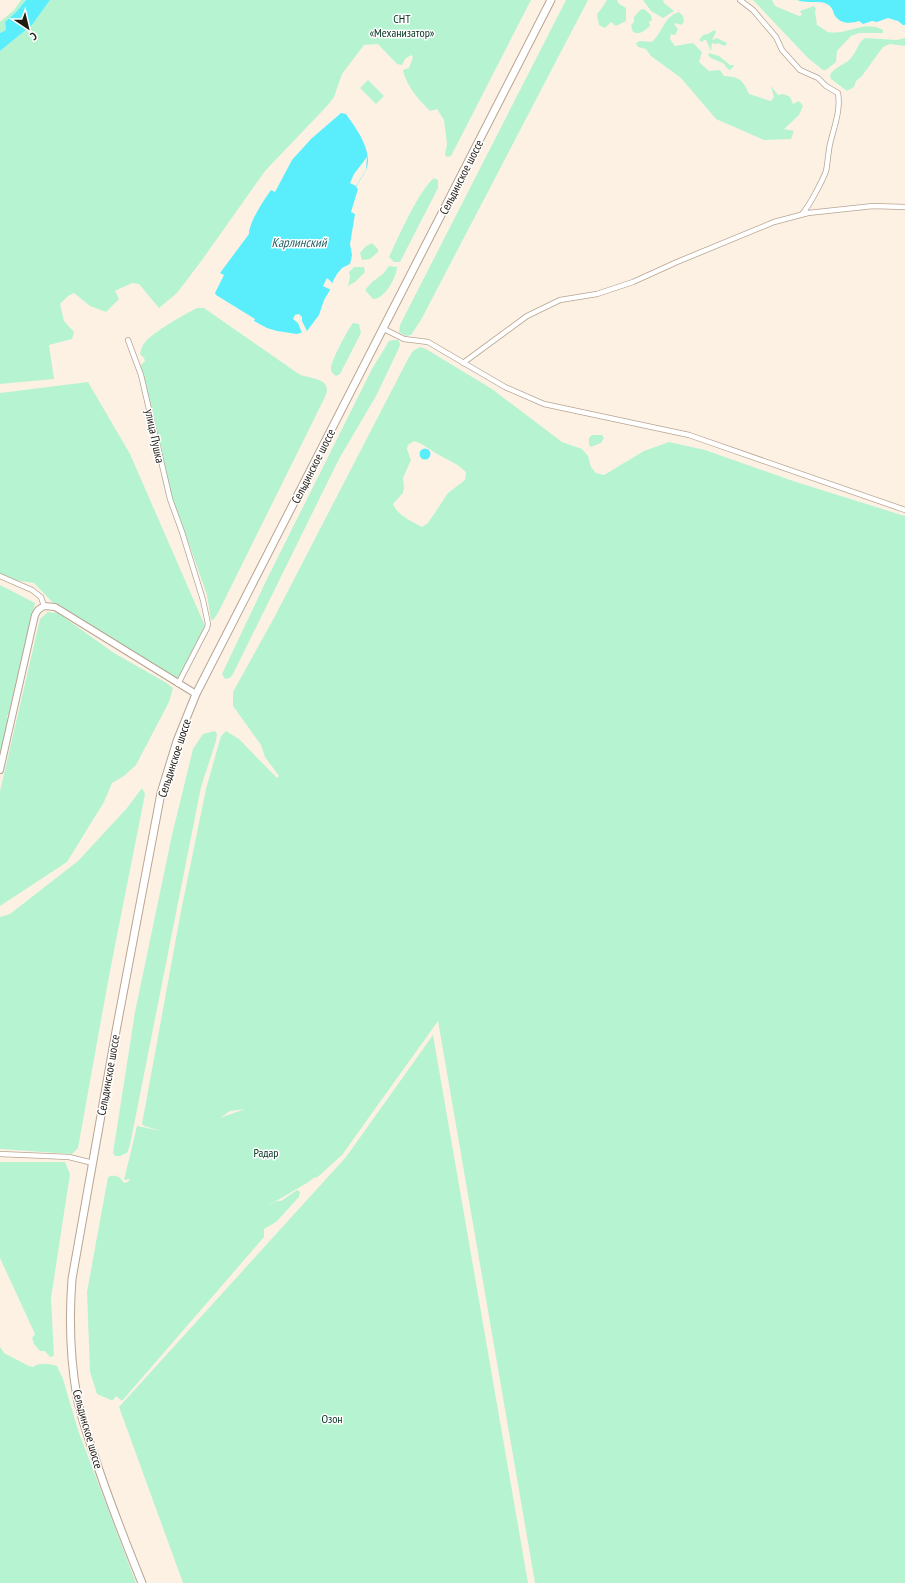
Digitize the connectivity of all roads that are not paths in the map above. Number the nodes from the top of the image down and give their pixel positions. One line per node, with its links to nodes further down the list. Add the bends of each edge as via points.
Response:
1 (551, 0): 5 (main road, Сельдинское шоссе)
2 (740, 0): 4 (street, via 753,10 800,70 818,78 838,92 838,109 825,172 808,208)
3 (905, 207): 4 (street, via 873,206)
4 (801, 215): 7 (street, via 774,222 633,282 597,294 560,300 527,316)
5 (384, 329): 7 (street, via 404,339 428,342); 12 (main road, Сельдинское шоссе)
6 (128, 340): 11 (street, улица Пушка, via 141,375 170,499 203,600 208,624)
7 (464, 363): 8 (street, via 505,387 544,404 690,435)
8 (905, 510)
9 (0, 576): 10 (street, via 32,590 41,597)
10 (44, 606): 11 (street, via 60,610); 13 (street, via 35,615)
11 (178, 684): 12 (street)
12 (196, 694): 15 (main road, Сельдинское шоссе, via 169,756)
13 (0, 770)
14 (0, 1154): 15 (street, via 69,1157)
15 (93, 1163): 16 (main road, Сельдинское шоссе, via 72,1279 70,1312 74,1372 88,1435)
16 (142, 1583)

